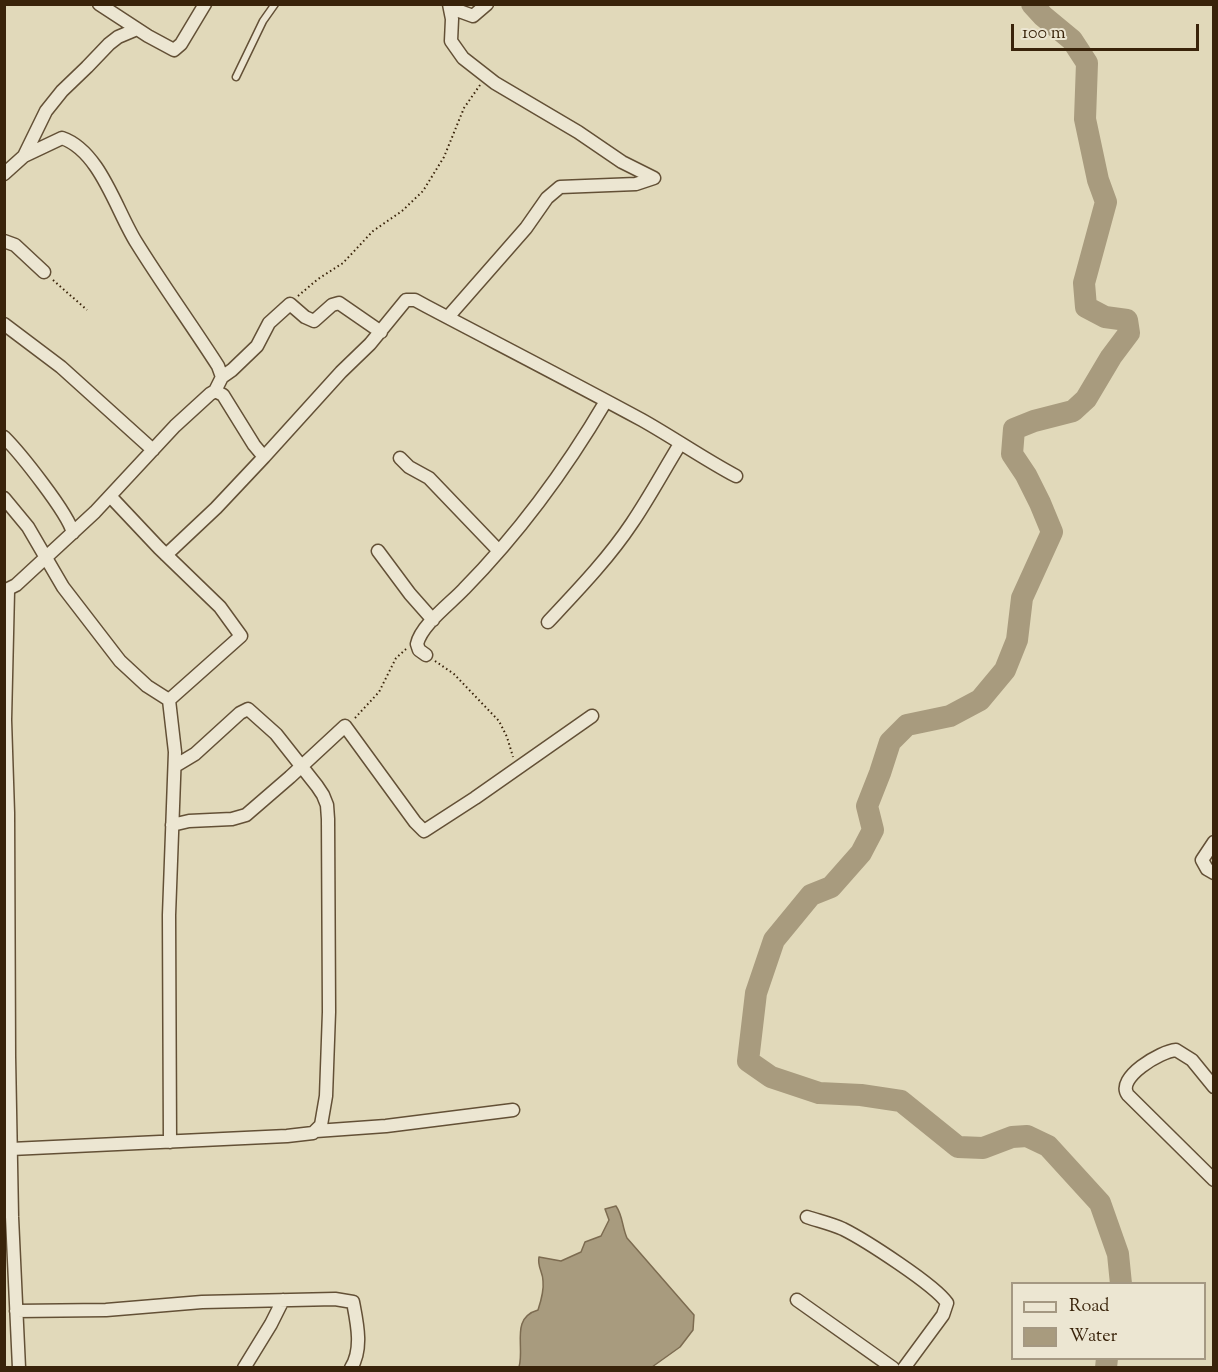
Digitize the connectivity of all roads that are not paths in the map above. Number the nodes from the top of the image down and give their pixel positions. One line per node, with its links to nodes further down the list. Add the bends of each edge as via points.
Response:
1 (99, 4): 6 (street)
2 (205, 4): 6 (street, via 174,50)
3 (275, 4): 7 (lane)
4 (487, 4): 5 (street, via 473,16)
5 (450, 6): 12 (street, via 451,36 454,48 463,58 629,167 654,179 636,184 560,187)
6 (137, 29): 8 (street, via 109,44 62,91 46,111)
7 (236, 76)
8 (24, 156): 9 (street); 15 (street, via 62,138 80,148)
9 (4, 174)
10 (4, 241): 11 (street, via 15,245)
11 (44, 272)
12 (448, 317): 14 (street, via 415,300 406,300); 17 (street)
13 (4, 324): 20 (street, via 61,367)
14 (381, 332): 15 (street, via 339,303 314,321 290,304 269,323 257,346); 21 (street)
15 (222, 377): 16 (street)
16 (215, 391): 20 (street, via 184,416); 21 (street, via 223,395)
17 (606, 401): 19 (street); 27 (street, via 548,491)
18 (4, 437): 26 (street)
19 (680, 444): 23 (street); 33 (street, via 618,542)
20 (153, 450): 24 (street)
21 (264, 457): 29 (street)
22 (400, 458): 27 (street, via 409,468 429,478)
23 (736, 476)
24 (111, 496): 26 (street); 29 (street)
25 (4, 498): 30 (street)
26 (73, 533): 30 (street)
27 (498, 550): 32 (street)
28 (378, 551): 32 (street)
29 (166, 555): 35 (street, via 220,607 241,636)
30 (47, 558): 31 (street); 35 (street, via 63,587 120,661)
31 (6, 591): 46 (street)
32 (433, 620): 34 (street, via 417,641)
33 (548, 622)
34 (426, 655)
35 (169, 700): 37 (street)
36 (592, 716): 38 (street, via 424,831 345,726)
37 (175, 766): 38 (street, via 195,754 246,709 276,734); 39 (street)
38 (301, 767): 39 (street, via 240,818); 44 (street, via 324,795 328,819 326,1096 321,1125)
39 (172, 825): 45 (street)
40 (1214, 842): 41 (street, via 1202,860)
41 (1214, 873)
42 (1214, 1087): 47 (street, via 1192,1060 1176,1050 1143,1066 1124,1088)
43 (513, 1110): 44 (street)
44 (316, 1131): 45 (street)
45 (170, 1142): 46 (street)
46 (10, 1149): 51 (street)
47 (1214, 1180)
48 (807, 1217): 56 (street, via 841,1228 865,1242 933,1288 947,1303 943,1315)
49 (283, 1300): 51 (street); 53 (street); 54 (street, via 328,1298 353,1302 358,1344)
50 (797, 1300): 55 (street)
51 (16, 1311): 52 (street)
52 (19, 1368)
53 (244, 1368)
54 (351, 1368)
55 (893, 1368)
56 (903, 1368)

